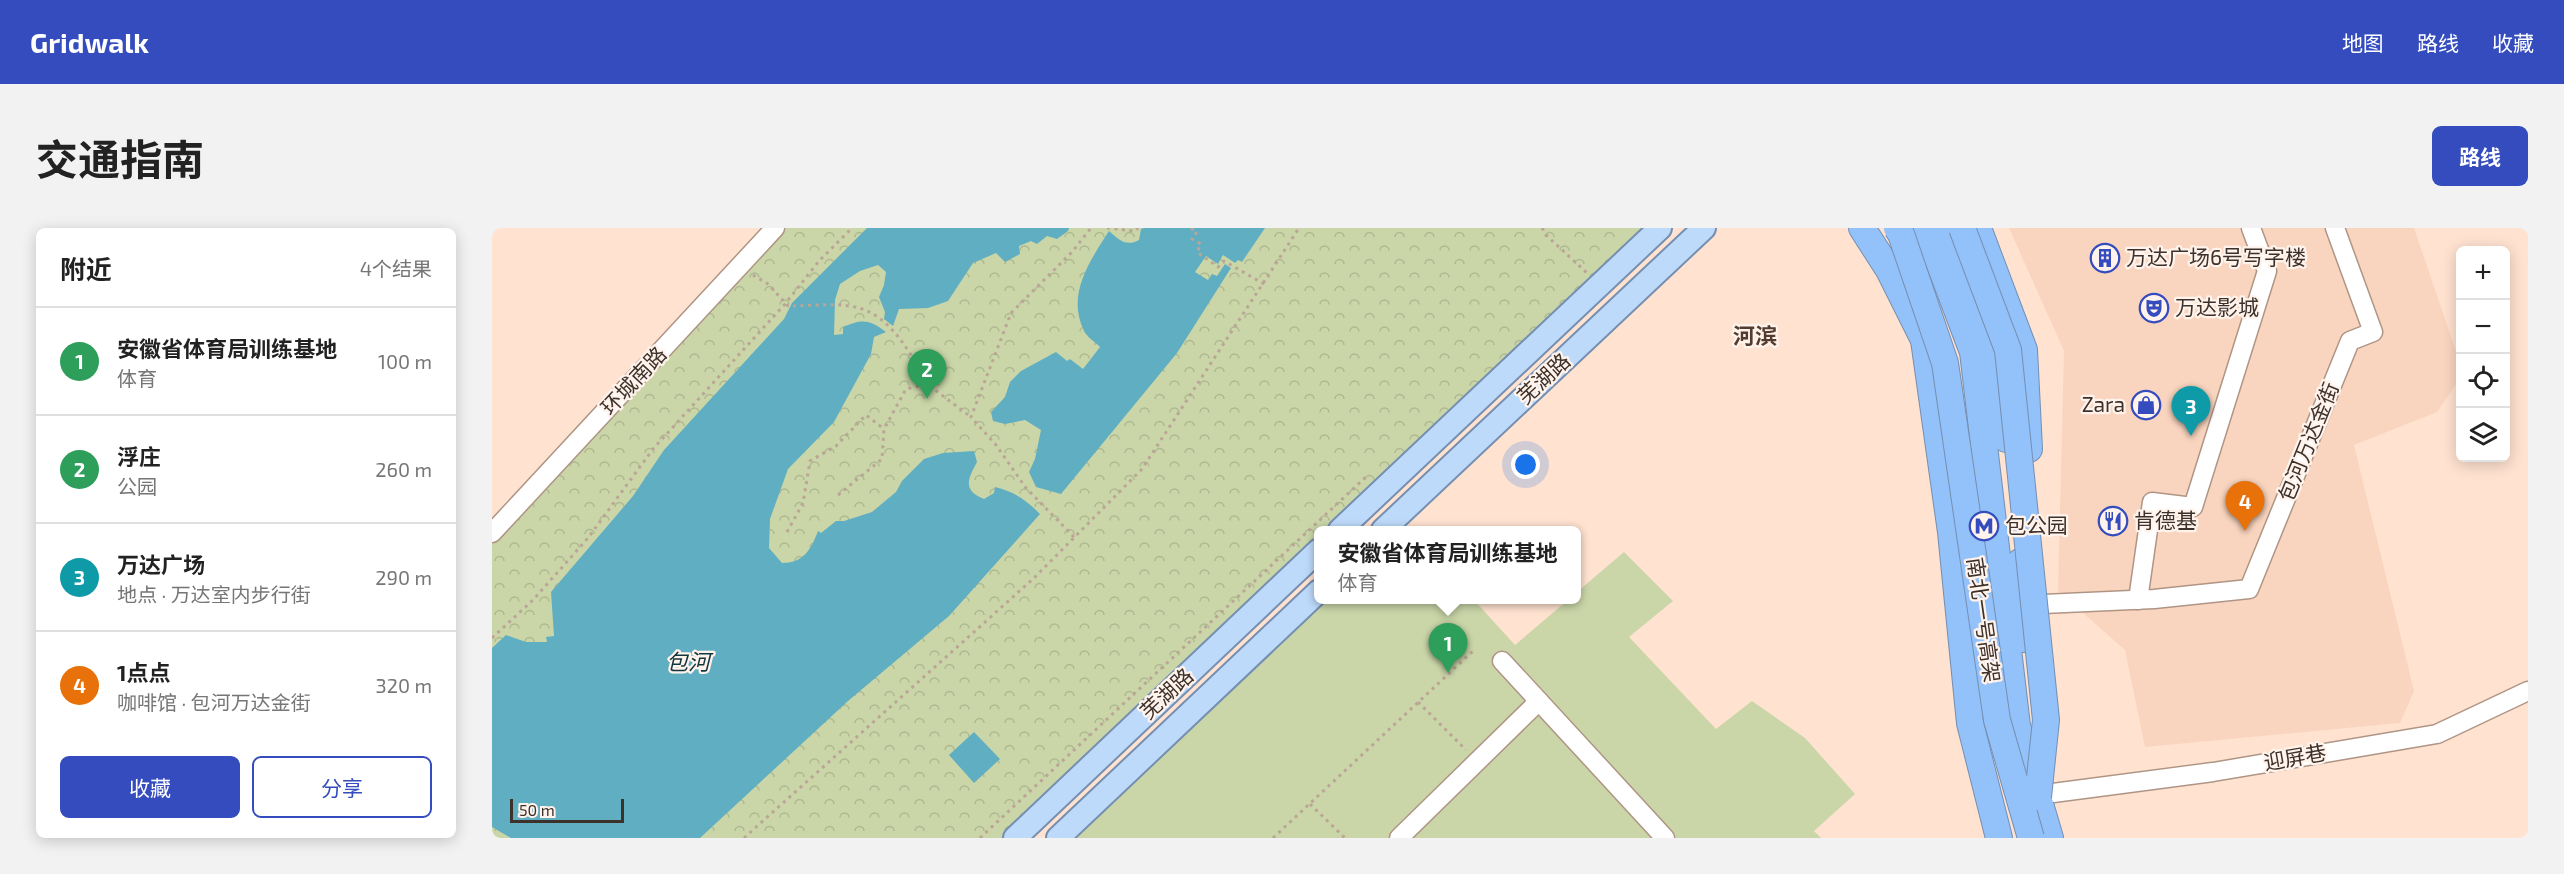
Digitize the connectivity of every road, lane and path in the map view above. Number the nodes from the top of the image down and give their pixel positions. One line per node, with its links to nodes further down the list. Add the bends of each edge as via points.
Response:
1 (775, 228): 20 (street, 环城南路)
2 (852, 228): 22 (path, via 819,261)
3 (1090, 228): 24 (path, via 1072,252 1011,313)
4 (1107, 228): 5 (path)
5 (1138, 228)
6 (1191, 228): 21 (path, via 1197,232 1192,239 1201,244 1197,252 1218,267 1224,261)
7 (1299, 228): 21 (path)
8 (1542, 228): 19 (path, via 1587,273)
9 (1660, 228): 28 (main road, 芜湖路)
10 (1862, 228): 54 (highway, via 1889,270 1924,340 1951,532 1970,723)
11 (1897, 228): 55 (highway, 南北一号高架, bridge, via 1945,363 1997,720)
12 (1926, 228): 44 (highway, 南北一号高架, via 1973,352 2017,726)
13 (1949, 228): 36 (highway, via 1993,351 2014,497)
14 (1962, 228): 44 (highway, bridge, via 2008,350 2046,720)
15 (1978, 228): 44 (highway, via 2024,350)
16 (2251, 228): 35 (street, via 2267,271 2193,507 2152,502)
17 (2335, 228): 35 (street, 包河万达金街, via 2373,332 2350,341 2249,589)
18 (1708, 229): 29 (main road, 芜湖路)
19 (1595, 265)
20 (740, 266): 22 (path, via 768,284); 31 (street, 环城南路)
21 (1264, 284): 32 (path, via 1142,468)
22 (786, 305): 23 (path, via 861,308 888,327 911,352); 37 (path, via 653,449 580,547)
23 (927, 384): 24 (path); 25 (path, via 906,389)
24 (971, 417): 32 (path, via 1026,488)
25 (884, 429): 27 (path, via 882,459); 30 (path, via 866,415 836,446 810,461 803,503)
26 (1369, 474): 47 (path)
27 (838, 495)
28 (1345, 526)
29 (1388, 526)
30 (787, 532)
31 (492, 533)
32 (1074, 537): 46 (path, via 1033,579)
33 (1314, 555): 48 (main road, 芜湖路)
34 (1314, 596): 49 (main road, 芜湖路)
35 (2138, 600): 36 (street, 包河万达金街)
36 (2020, 605): 44 (highway, via 2032,723)
37 (492, 638)
38 (1473, 651): 42 (path)
39 (1502, 661): 41 (street)
40 (2528, 691): 44 (street, 迎屏巷, via 2437,734 2213,772)
41 (1539, 701): 43 (street); 53 (street)
42 (1418, 702): 43 (path); 45 (path)
43 (1477, 762): 52 (street)
44 (2045, 795): 56 (highway, 南北一号高架); 57 (highway)
45 (1309, 804): 50 (path); 51 (path)
46 (744, 838)
47 (980, 838)
48 (1015, 838)
49 (1058, 838)
50 (1273, 838)
51 (1346, 838)
52 (1399, 838)
53 (1665, 838)
54 (1999, 838)
55 (2031, 838)
56 (2050, 838)
57 (2067, 838)

